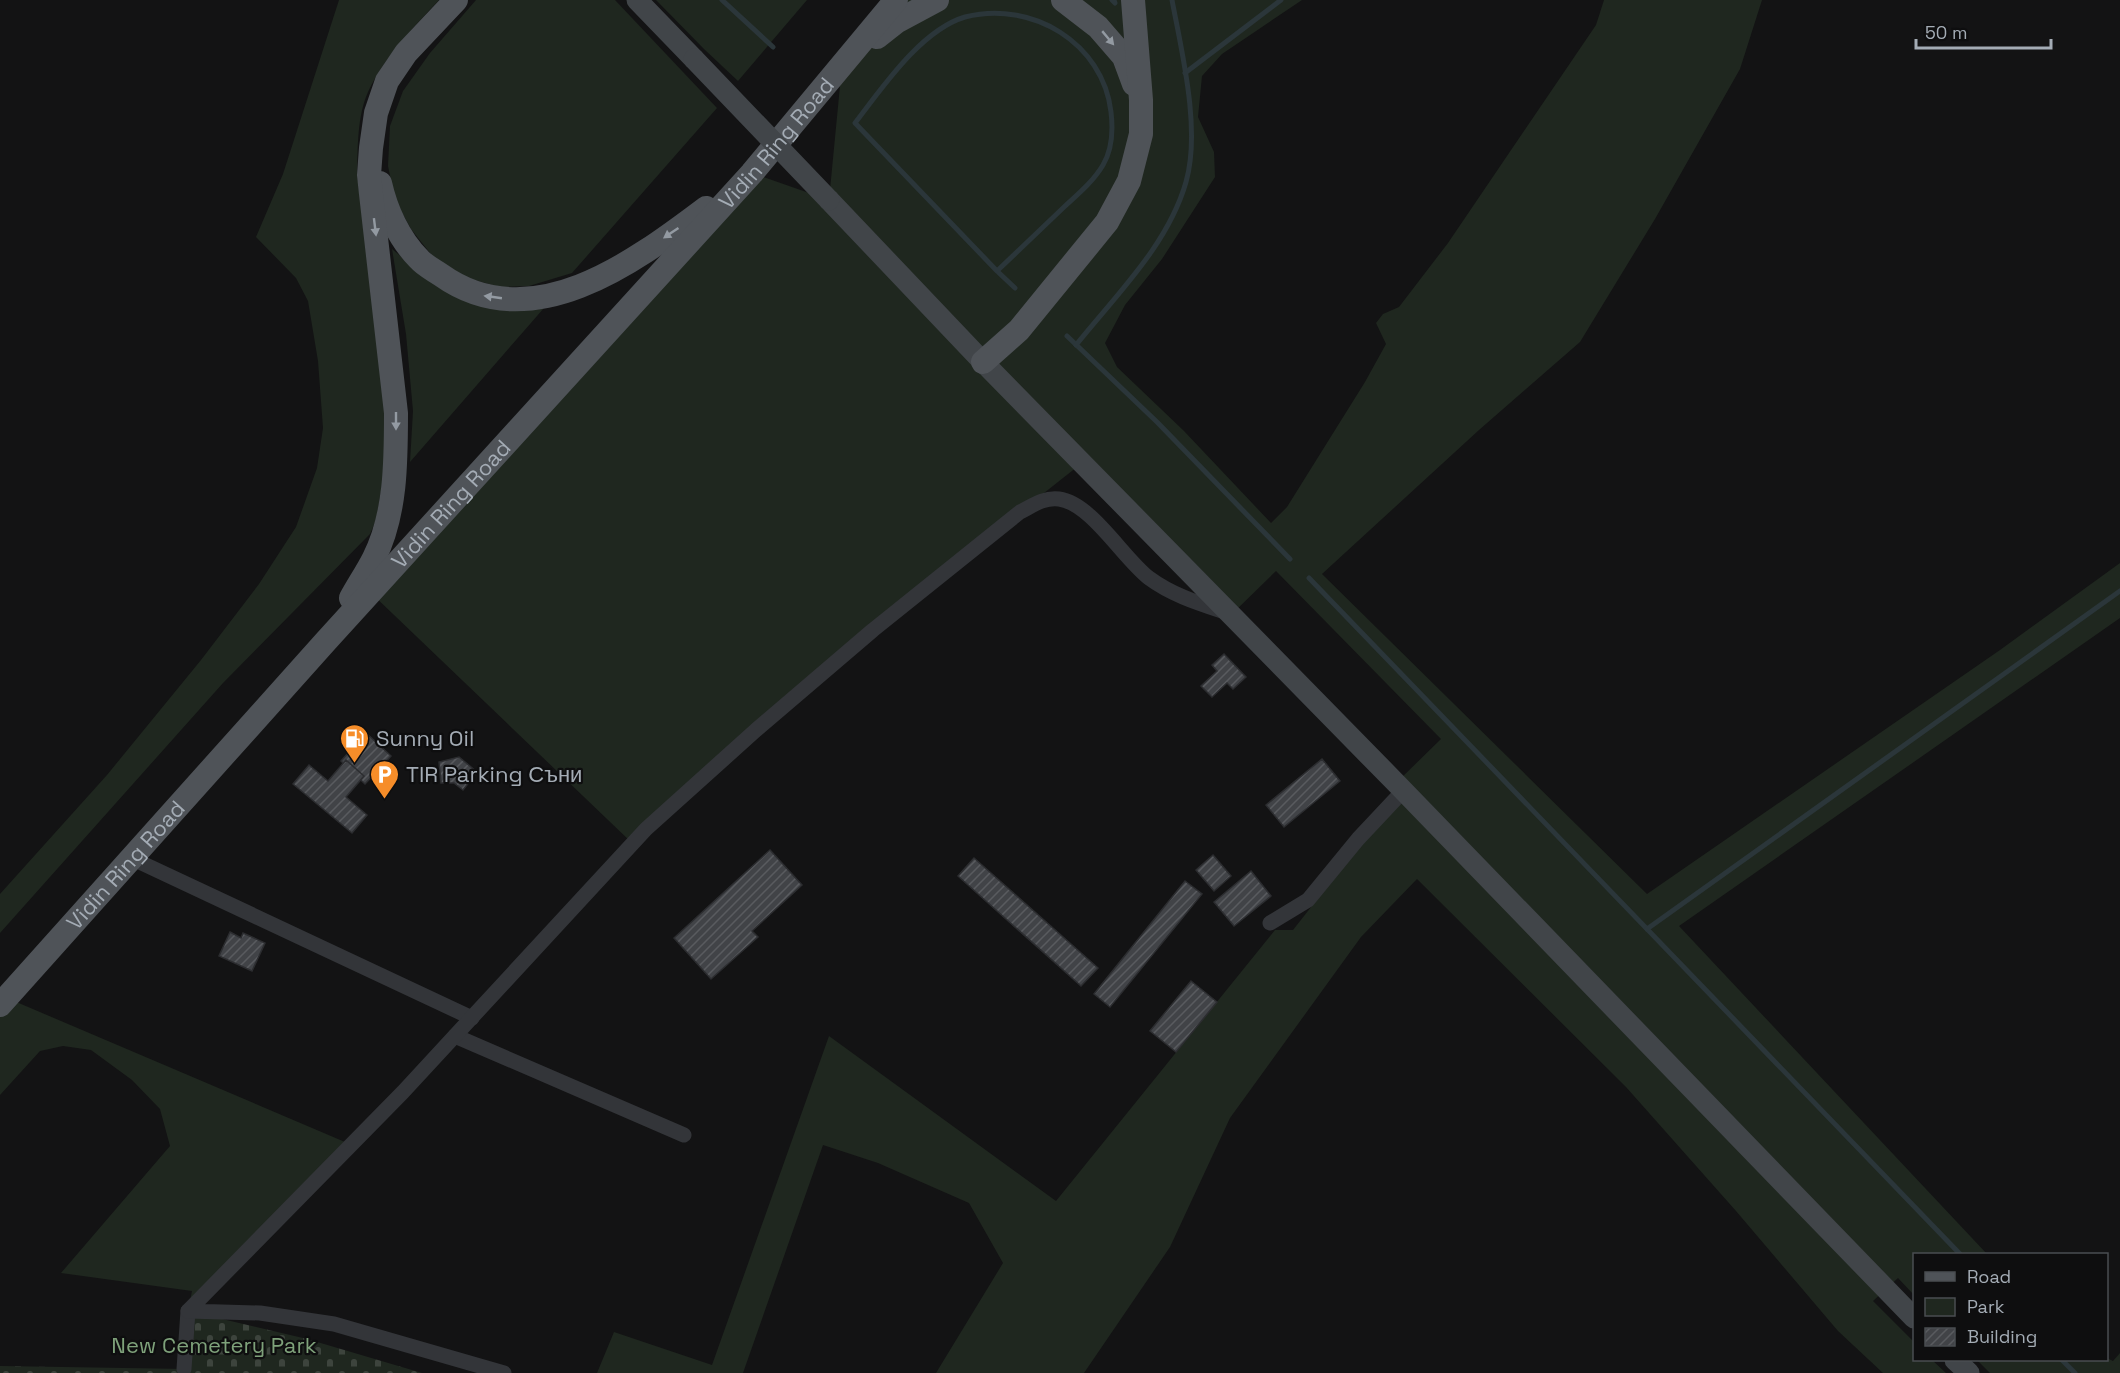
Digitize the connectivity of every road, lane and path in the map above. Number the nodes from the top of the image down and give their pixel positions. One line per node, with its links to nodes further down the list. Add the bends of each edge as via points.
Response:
1 (456, 0): 9 (main road, via 406,53 387,81 376,113)
2 (637, 0): 11 (main road, bridge)
3 (896, 0): 7 (main road, Vidin Ring Road)
4 (937, 0): 7 (main road, via 896,22)
5 (1063, 0): 8 (main road, one-way to 8, via 1098,27 1124,57)
6 (1133, 0): 8 (main road)
7 (843, 65): 10 (main road, Vidin Ring Road)
8 (1141, 100): 11 (main road, via 1141,134 1129,181 1107,222 1019,330)
9 (371, 148): 10 (main road, one-way to 9, via 686,223 605,275 574,289 513,300 479,295 451,282 420,260 397,230 382,194); 13 (main road, one-way to 13, via 369,175 396,414 396,452 388,516 375,557)
10 (752, 173): 13 (main road, Vidin Ring Road)
11 (983, 362): 12 (main road)
12 (1232, 614): 14 (main road); 18 (street, via 1164,588 1072,503 1058,499 1039,502 1020,512 873,630 663,814)
13 (326, 641): 15 (main road, Vidin Ring Road)
14 (1404, 790): 16 (street, via 1308,900); 22 (main road)
15 (131, 858): 17 (main road, Vidin Ring Road); 18 (street)
16 (1270, 923)
17 (0, 1005)
18 (472, 1018): 19 (street)
19 (455, 1036): 20 (street); 21 (street)
20 (684, 1136)
21 (188, 1311): 24 (street); 25 (street, via 260,1313 334,1324)
22 (1913, 1317)
23 (1957, 1361): 26 (main road)
24 (184, 1369)
25 (504, 1373)
26 (1969, 1373)

